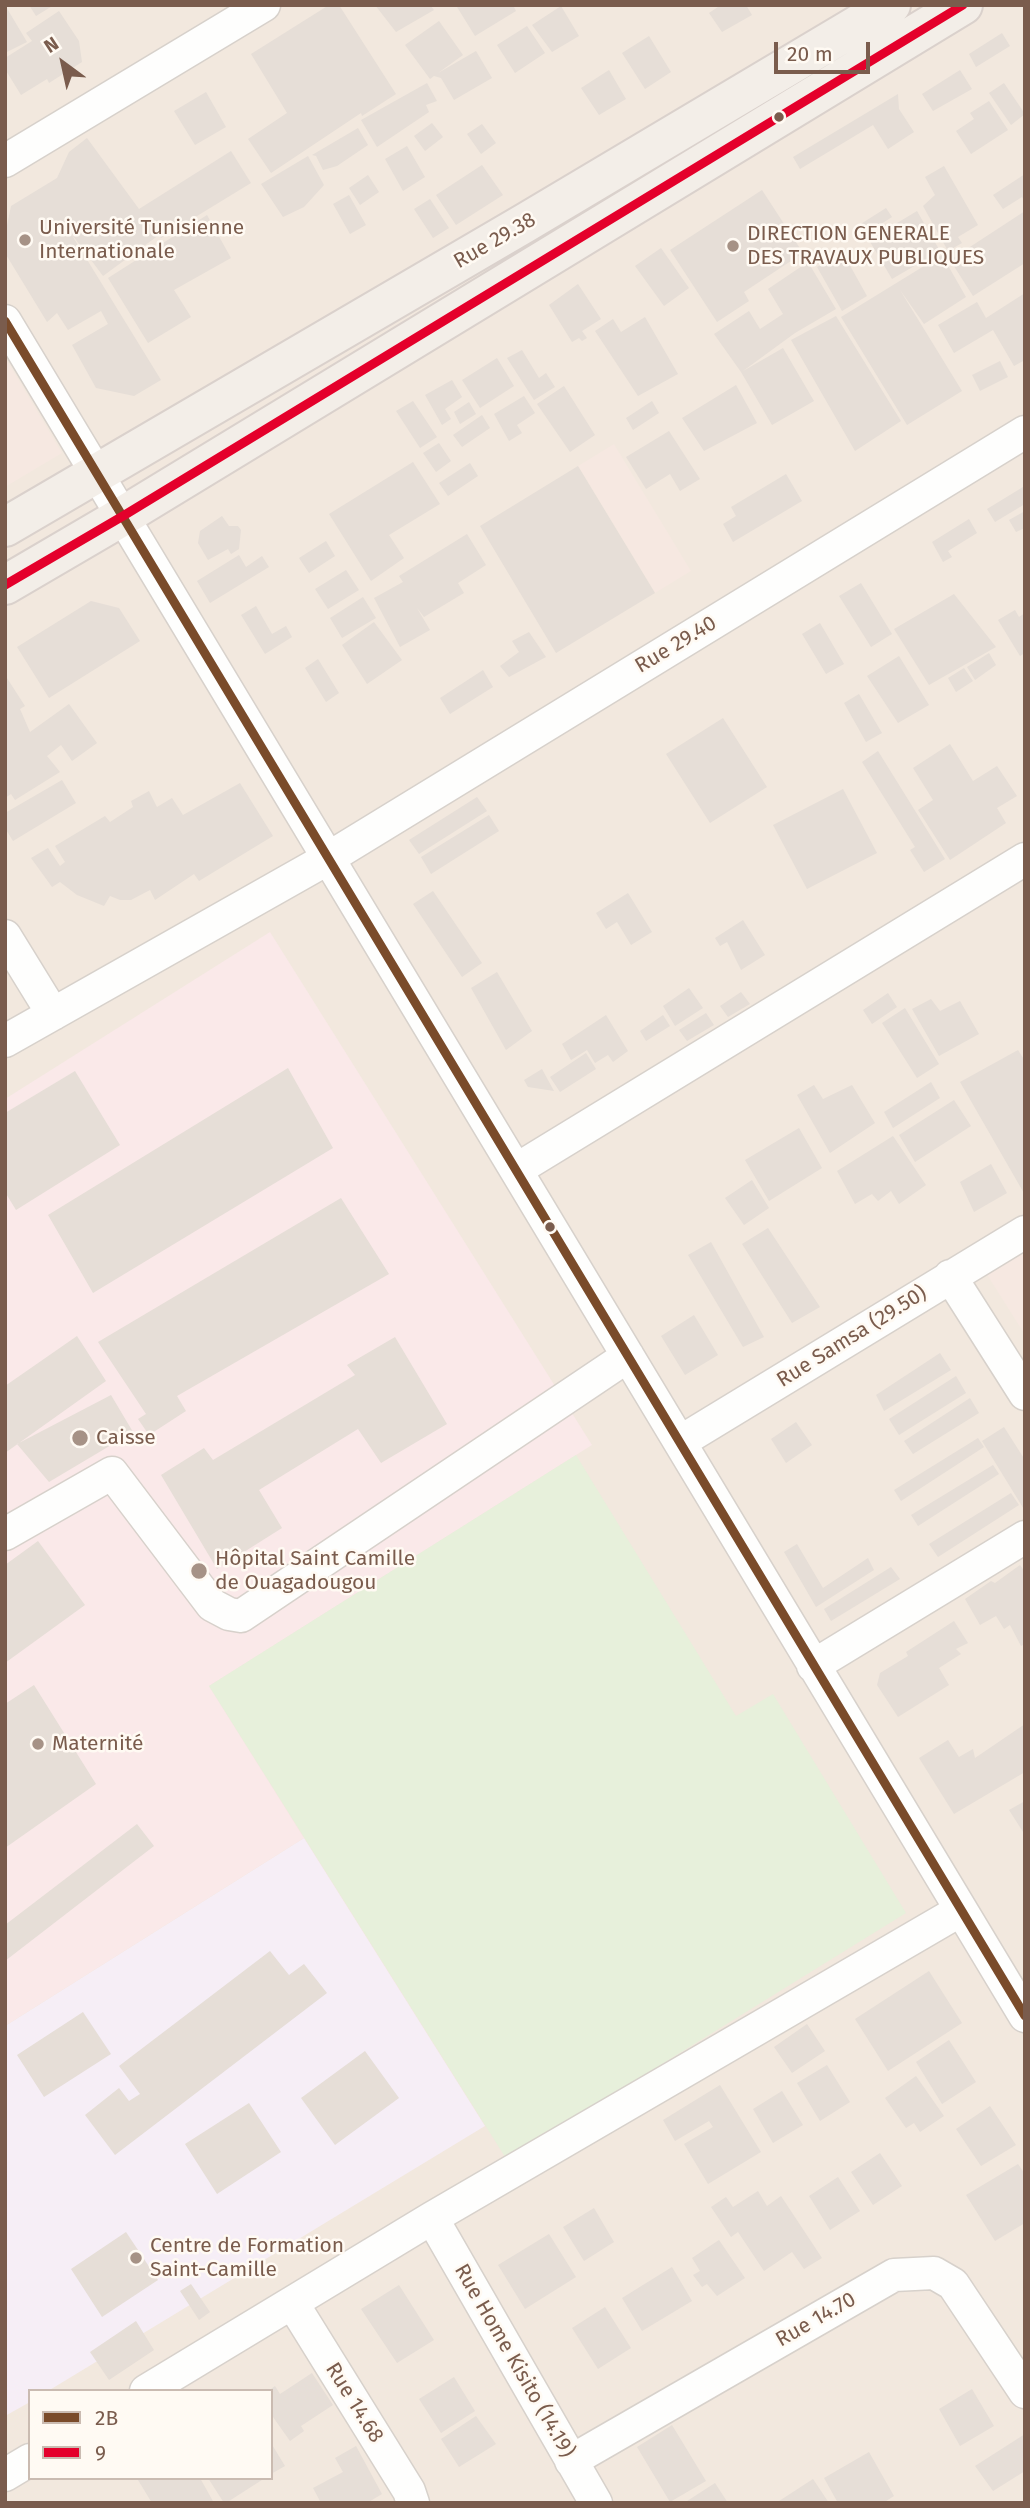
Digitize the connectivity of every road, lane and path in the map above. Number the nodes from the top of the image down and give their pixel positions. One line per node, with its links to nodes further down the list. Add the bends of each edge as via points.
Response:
1 (264, 5): 4 (street)
2 (891, 5): 7 (main road, Rue 29.38)
3 (962, 5): 8 (main road, Rue 29.38)
4 (5, 160)
5 (5, 321): 7 (street)
6 (1025, 432): 11 (street, Rue 29.40)
7 (97, 473): 8 (street); 9 (main road, Rue 29.38)
8 (123, 516): 10 (main road, Rue 29.38); 11 (street)
9 (5, 527)
10 (5, 585)
11 (327, 859): 14 (street, Rue 29.40); 16 (street)
12 (1025, 859): 16 (street)
13 (5, 936): 14 (street)
14 (54, 1014): 15 (street, Rue 29.40)
15 (5, 1041)
16 (516, 1170): 19 (street)
17 (1025, 1232): 18 (street, Rue Samsa (29.50))
18 (950, 1276): 20 (street); 21 (street, Rue Samsa (29.50))
19 (628, 1356): 21 (street); 22 (street, via 241,1616 212,1605 112,1473)
20 (1025, 1394)
21 (680, 1442): 24 (street)
22 (5, 1534)
23 (1025, 1538): 24 (street)
24 (813, 1666): 25 (street)
25 (961, 1910): 26 (street); 27 (street)
26 (1025, 2016)
27 (432, 2218): 28 (street); 32 (street, Rue Home Kisito (14.19))
28 (293, 2304): 29 (street); 34 (street, Rue 14.68)
29 (149, 2389)
30 (1025, 2392): 32 (street, Rue 14.70, via 953,2284 934,2273 894,2275)
31 (28, 2461): 33 (street)
32 (571, 2461): 35 (street, Rue Home Kisito (14.19))
33 (5, 2474)
34 (413, 2503)
35 (596, 2503)

